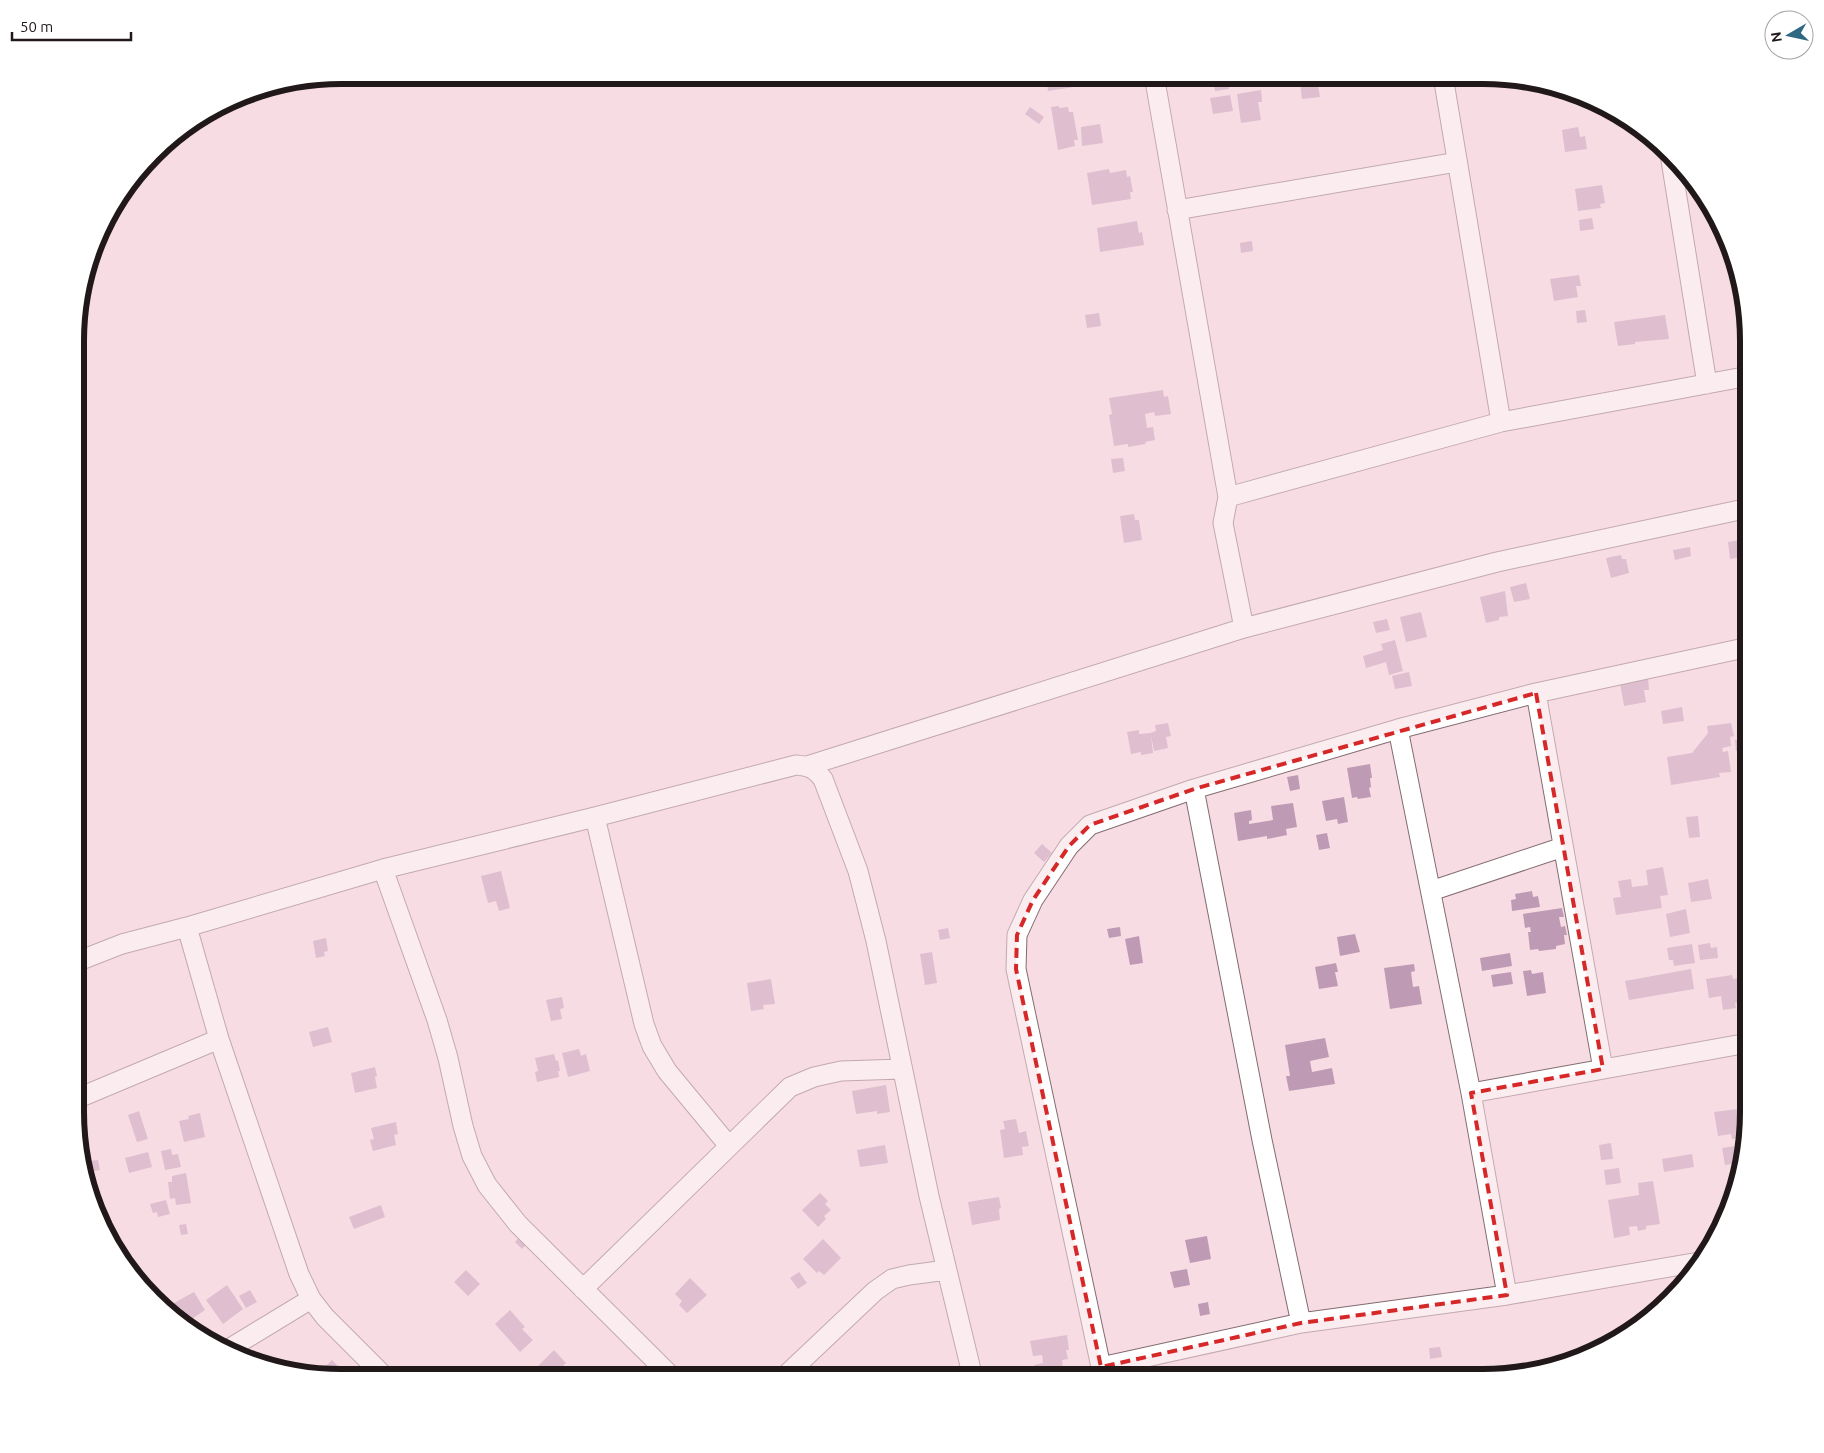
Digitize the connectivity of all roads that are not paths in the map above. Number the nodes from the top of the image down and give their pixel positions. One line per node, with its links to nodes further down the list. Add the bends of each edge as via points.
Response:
1 (1156, 84): 5 (street)
2 (1444, 84): 3 (street)
3 (1457, 162): 5 (street); 8 (street)
4 (1672, 167): 7 (street)
5 (1177, 210): 9 (street)
6 (1740, 378): 7 (street)
7 (1706, 384): 8 (street)
8 (1501, 422): 9 (street)
9 (1228, 497): 11 (street, via 1223,523)
10 (1740, 510): 11 (street, via 1497,562)
11 (1244, 628): 15 (street)
12 (1740, 649): 13 (street)
13 (1536, 693): 14 (street); 18 (street)
14 (1398, 729): 16 (street); 20 (street)
15 (807, 766): 17 (street, via 796,765); 25 (street, via 815,769 823,779 858,871 876,940)
16 (1194, 789): 35 (street); 41 (street, via 1090,825 1069,846 1045,880 1017,935 1016,969)
17 (595, 817): 19 (street); 29 (street, via 652,1046 666,1071)
18 (1563, 847): 20 (street); 26 (street)
19 (383, 869): 21 (street); 32 (street, via 437,1020 472,1156 487,1184 518,1224)
20 (1430, 891): 27 (street)
21 (187, 927): 22 (street, via 122,944); 23 (street)
22 (84, 959)
23 (219, 1039): 28 (street); 34 (street, via 299,1274)
24 (1740, 1044): 26 (street)
25 (902, 1069): 29 (street, via 841,1071 790,1087); 31 (street)
26 (1603, 1069): 27 (street)
27 (1470, 1093): 33 (street)
28 (84, 1096)
29 (729, 1146): 32 (street)
30 (1691, 1263): 33 (street)
31 (947, 1270): 39 (street, via 892,1279 875,1291); 40 (street)
32 (583, 1290): 38 (street)
33 (1507, 1295): 35 (street)
34 (311, 1299): 36 (street); 37 (street, via 325,1318)
35 (1300, 1323): 42 (street)
36 (234, 1346)
37 (376, 1369)
38 (664, 1369)
39 (793, 1369)
40 (971, 1369)
41 (1101, 1369)
42 (1114, 1369)

